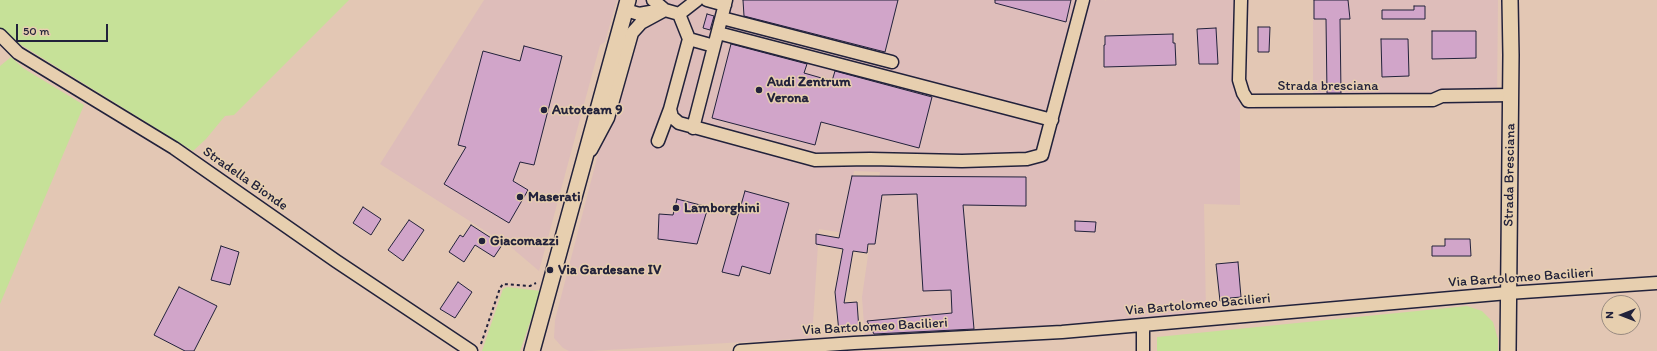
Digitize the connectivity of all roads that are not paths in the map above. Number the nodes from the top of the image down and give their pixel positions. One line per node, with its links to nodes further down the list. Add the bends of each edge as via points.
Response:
1 (653, 0): 9 (street)
2 (697, 0): 10 (street)
3 (707, 0): 7 (street)
4 (1083, 0): 19 (street)
5 (1241, 0): 17 (street, Strada bresciana, via 1239,80 1248,101 1432,100 1442,96)
6 (1510, 0): 17 (main road, Strada Bresciana)
7 (726, 3): 11 (street)
8 (627, 5): 9 (street, via 639,14); 22 (main road)
9 (662, 5): 10 (street); 22 (street, via 632,33 608,118)
10 (679, 14): 14 (street)
11 (722, 18): 12 (street); 16 (street)
12 (718, 33): 15 (street); 19 (street)
13 (0, 35): 26 (street, Stradella Bionde, via 18,53 174,148 336,261)
14 (689, 39): 15 (street); 18 (street)
15 (714, 46): 20 (street)
16 (892, 62)
17 (1511, 95): 24 (main road, Strada Bresciana)
18 (670, 109): 20 (street, via 672,117 679,123); 21 (street)
19 (1052, 120): 20 (street, via 1042,156 1027,159 962,161 815,160)
20 (693, 128)
21 (658, 141)
22 (583, 165): 27 (main road)
23 (1657, 283): 24 (street, Via Bartolomeo Bacilieri)
24 (1508, 293): 25 (street, Via Bartolomeo Bacilieri); 30 (main road, Strada Bresciana)
25 (1143, 325): 28 (street, Via Bartolomeo Bacilieri); 29 (street)
26 (475, 350)
27 (532, 351)
28 (740, 351)
29 (1143, 351)
30 (1508, 351)

